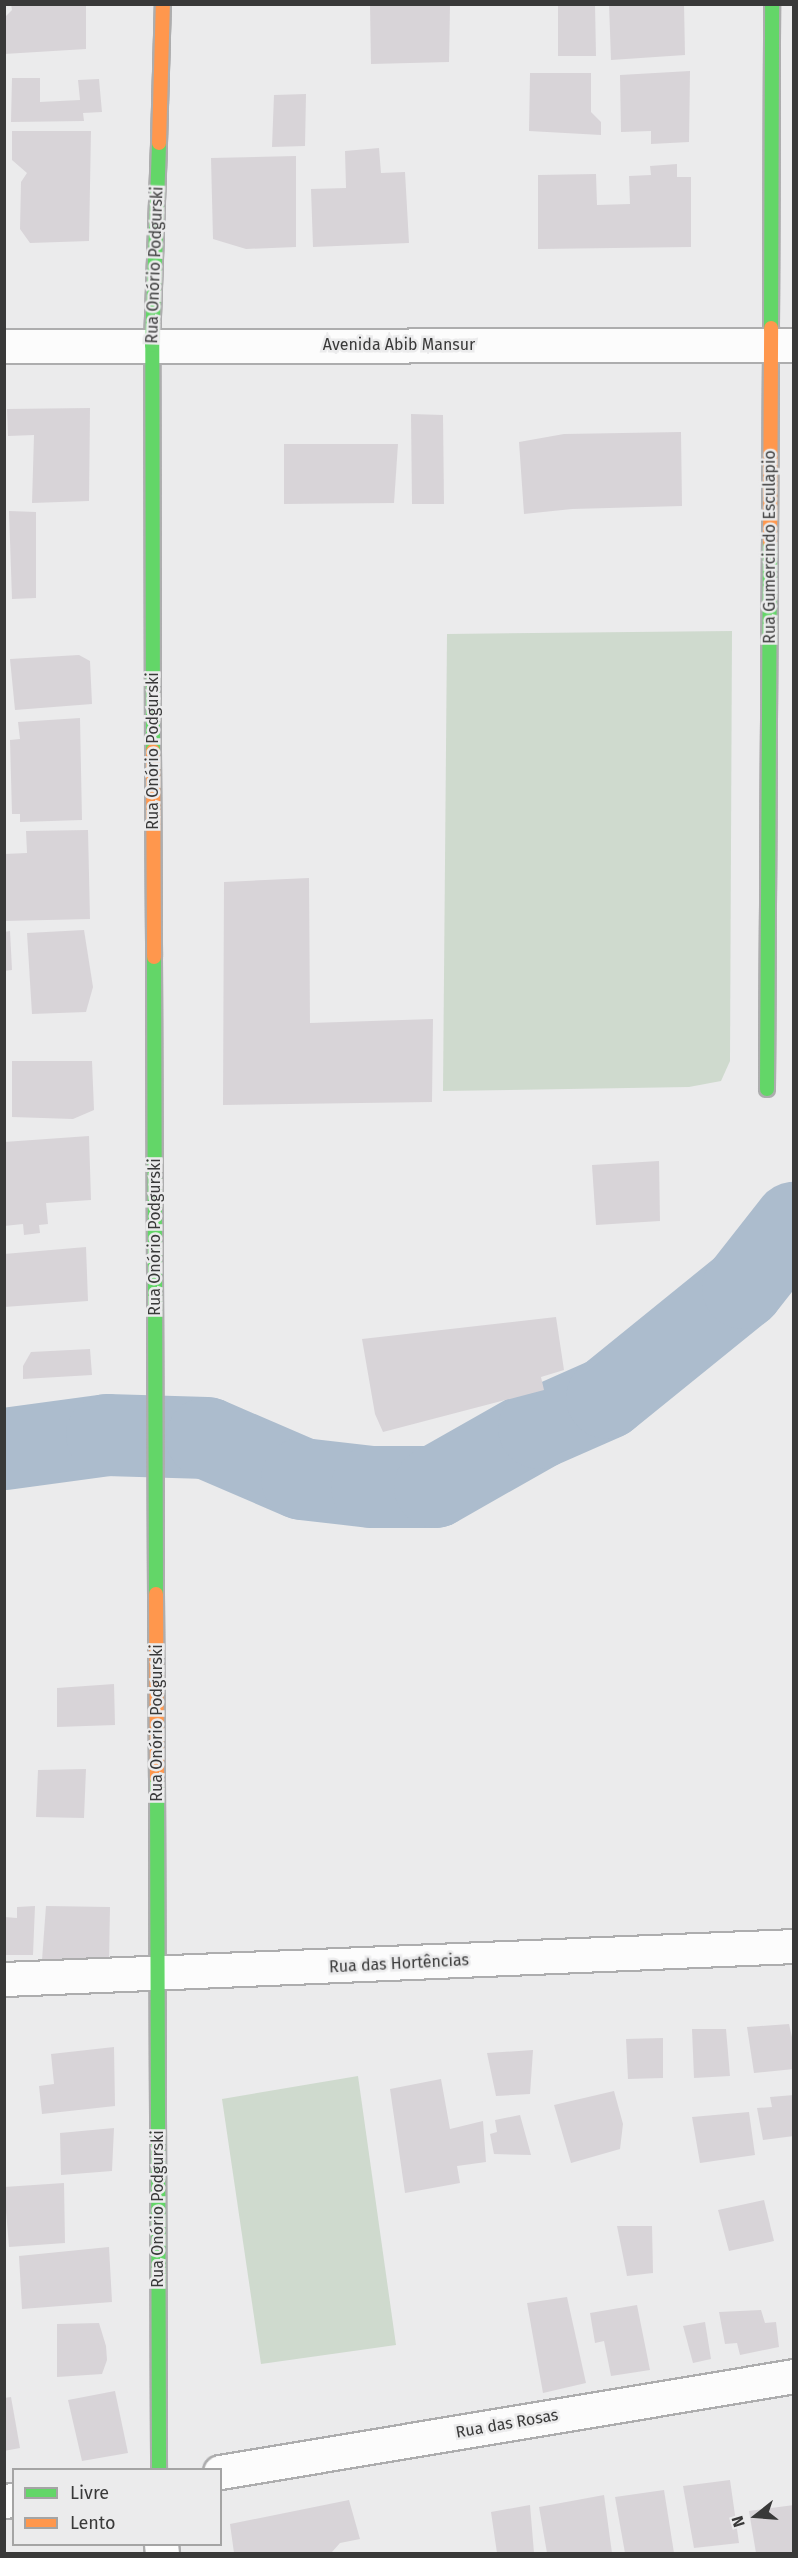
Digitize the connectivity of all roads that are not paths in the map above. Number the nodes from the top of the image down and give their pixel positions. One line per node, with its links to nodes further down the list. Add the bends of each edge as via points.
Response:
1 (163, 4): 3 (street, Rua Onório Podgurski)
2 (772, 4): 4 (street, Rua Gumercindo Esculapio)
3 (152, 345): 4 (street, Avenida Abib Mansur); 5 (street, Avenida Abib Mansur); 8 (street, Rua Onório Podgurski)
4 (783, 345): 6 (street, Rua Gumercindo Esculapio)
5 (4, 346)
6 (767, 1089)
7 (794, 1946): 8 (street, Rua das Hortências)
8 (158, 1974): 9 (street, Rua das Hortências); 11 (street, Rua Onório Podgurski)
9 (4, 1979)
10 (794, 2376): 12 (street, Rua das Rosas)
11 (159, 2468)
12 (222, 2472)

